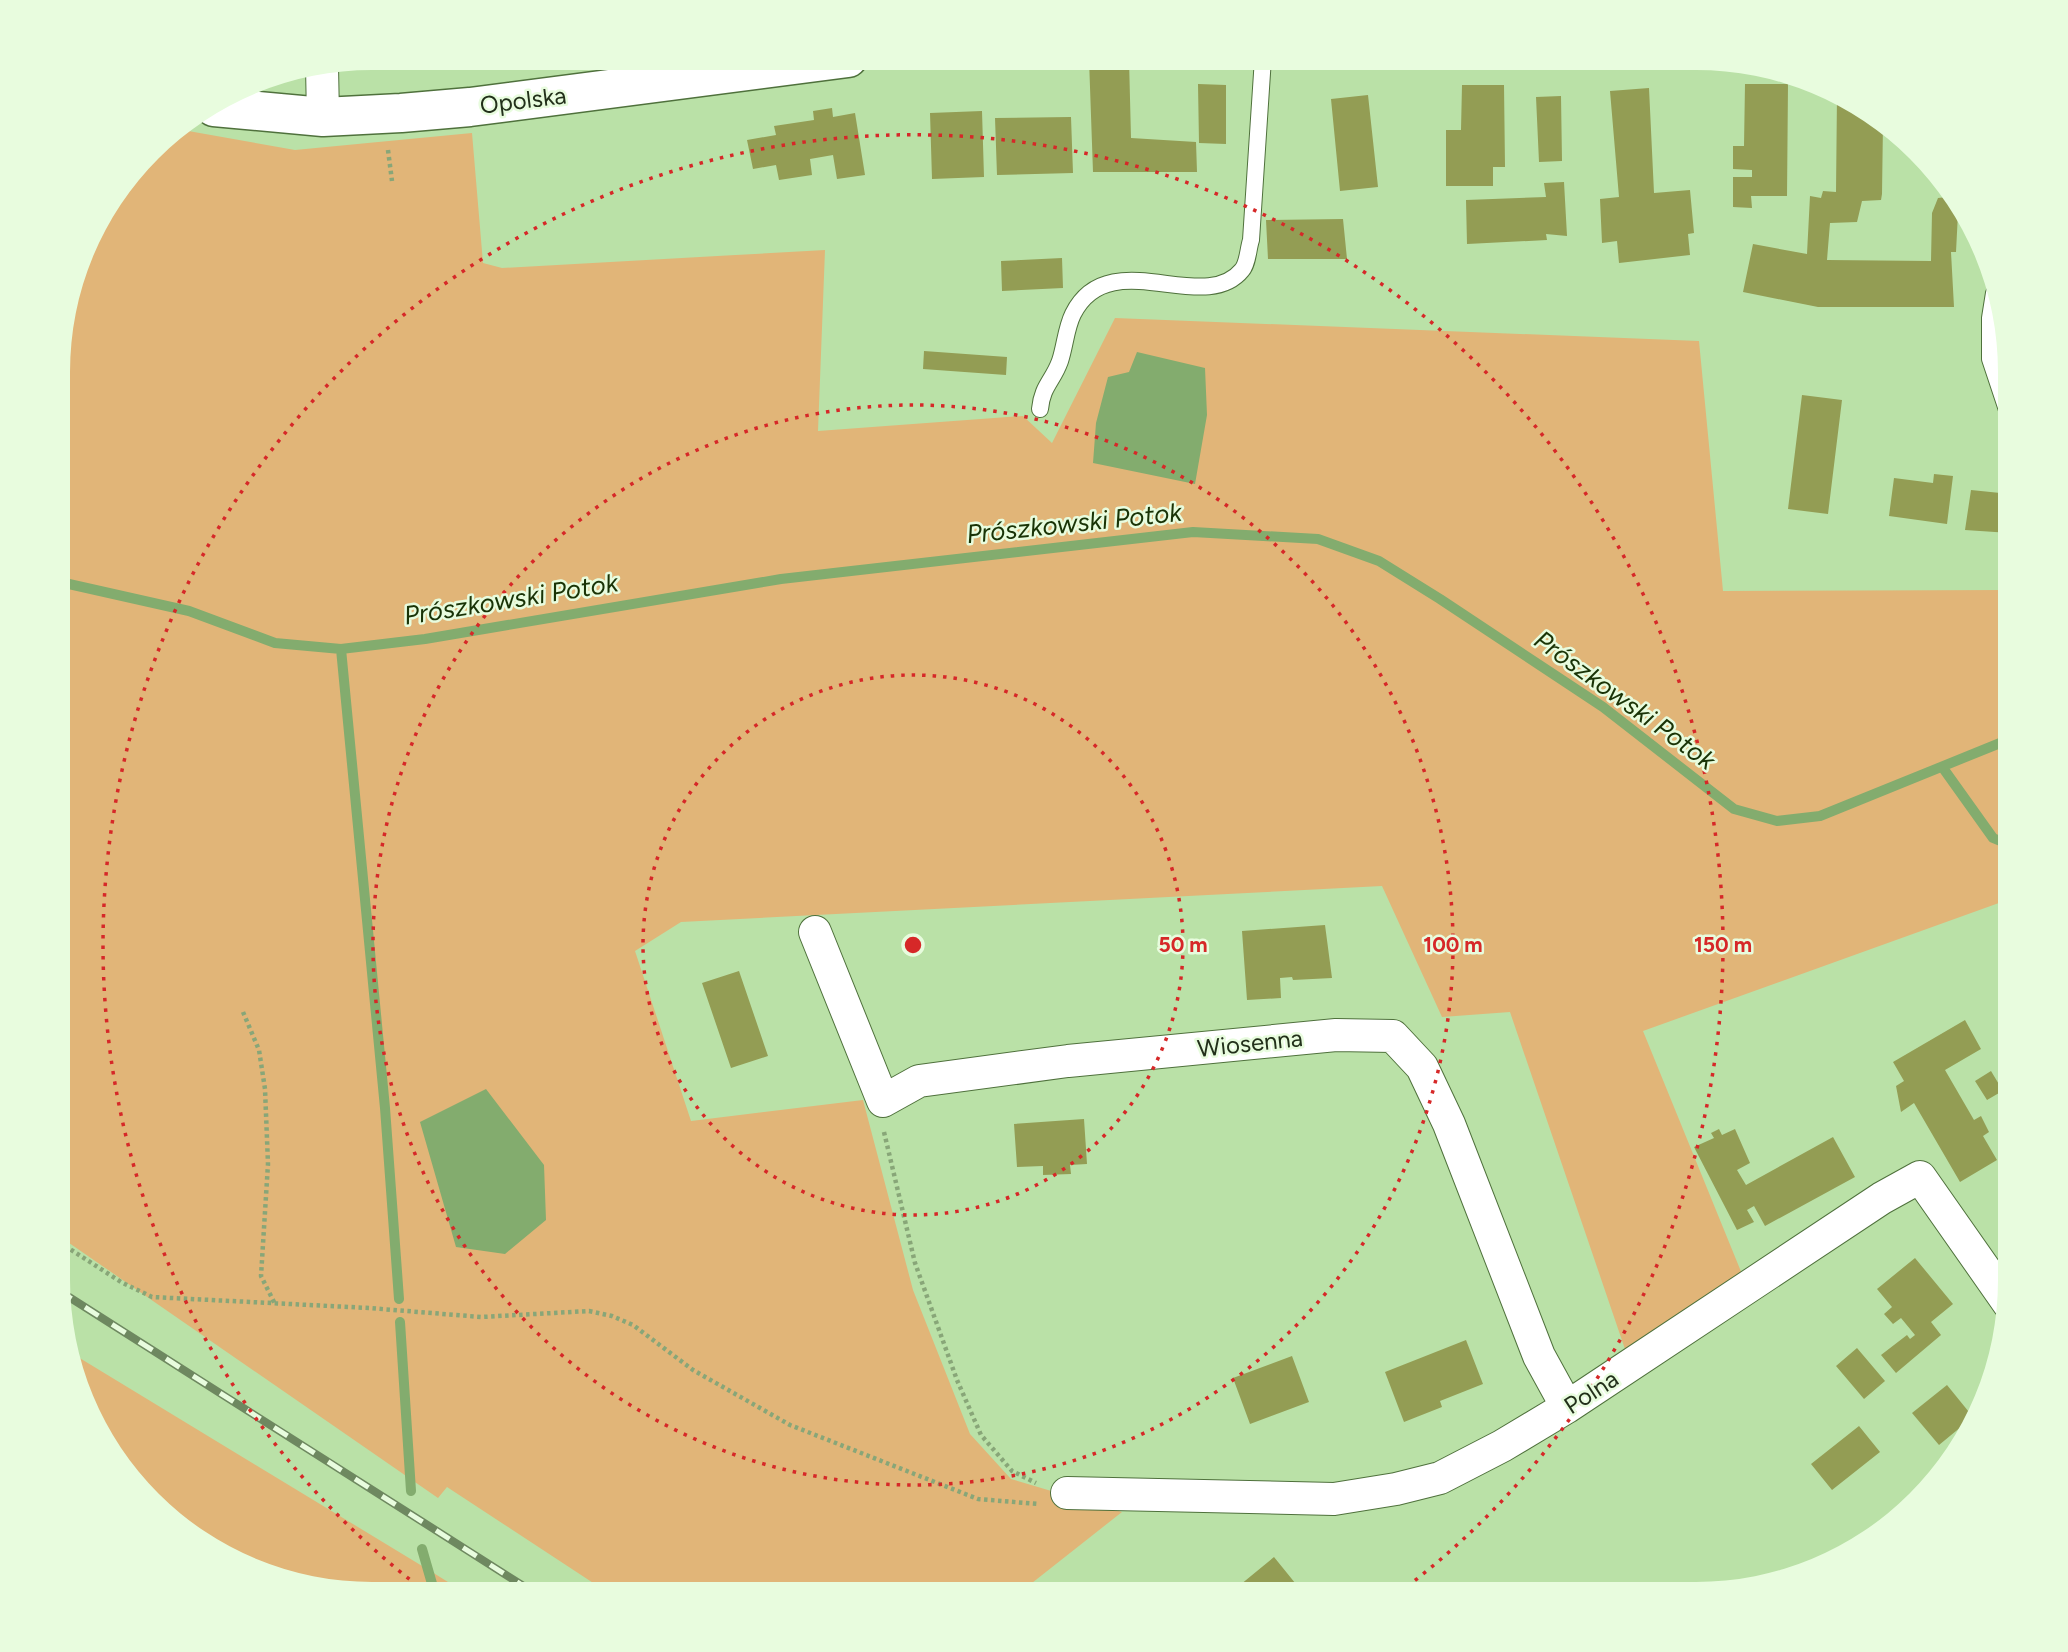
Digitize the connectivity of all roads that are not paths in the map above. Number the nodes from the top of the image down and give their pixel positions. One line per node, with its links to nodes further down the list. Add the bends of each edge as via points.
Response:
1 (755, 70): 5 (street, Opolska, via 470,107)
2 (1262, 70): 8 (lane, via 1251,240 1244,268 1230,281 1210,286 1115,280 1089,295 1073,314 1059,363 1042,391)
3 (322, 75): 5 (street)
4 (226, 108): 5 (street, Opolska)
5 (323, 117)
6 (1991, 310): 7 (lane, via 1990,359)
7 (1998, 383)
8 (1040, 409)
9 (816, 932): 11 (street, Wiosenna, via 883,1101 919,1081 1068,1061 1336,1035 1393,1035 1422,1067 1449,1124 1539,1356)
10 (1998, 1288): 11 (street, Polna, via 1920,1177)
11 (1567, 1407): 12 (street, Polna, via 1440,1478 1396,1489 1334,1499)
12 (1067, 1493)

